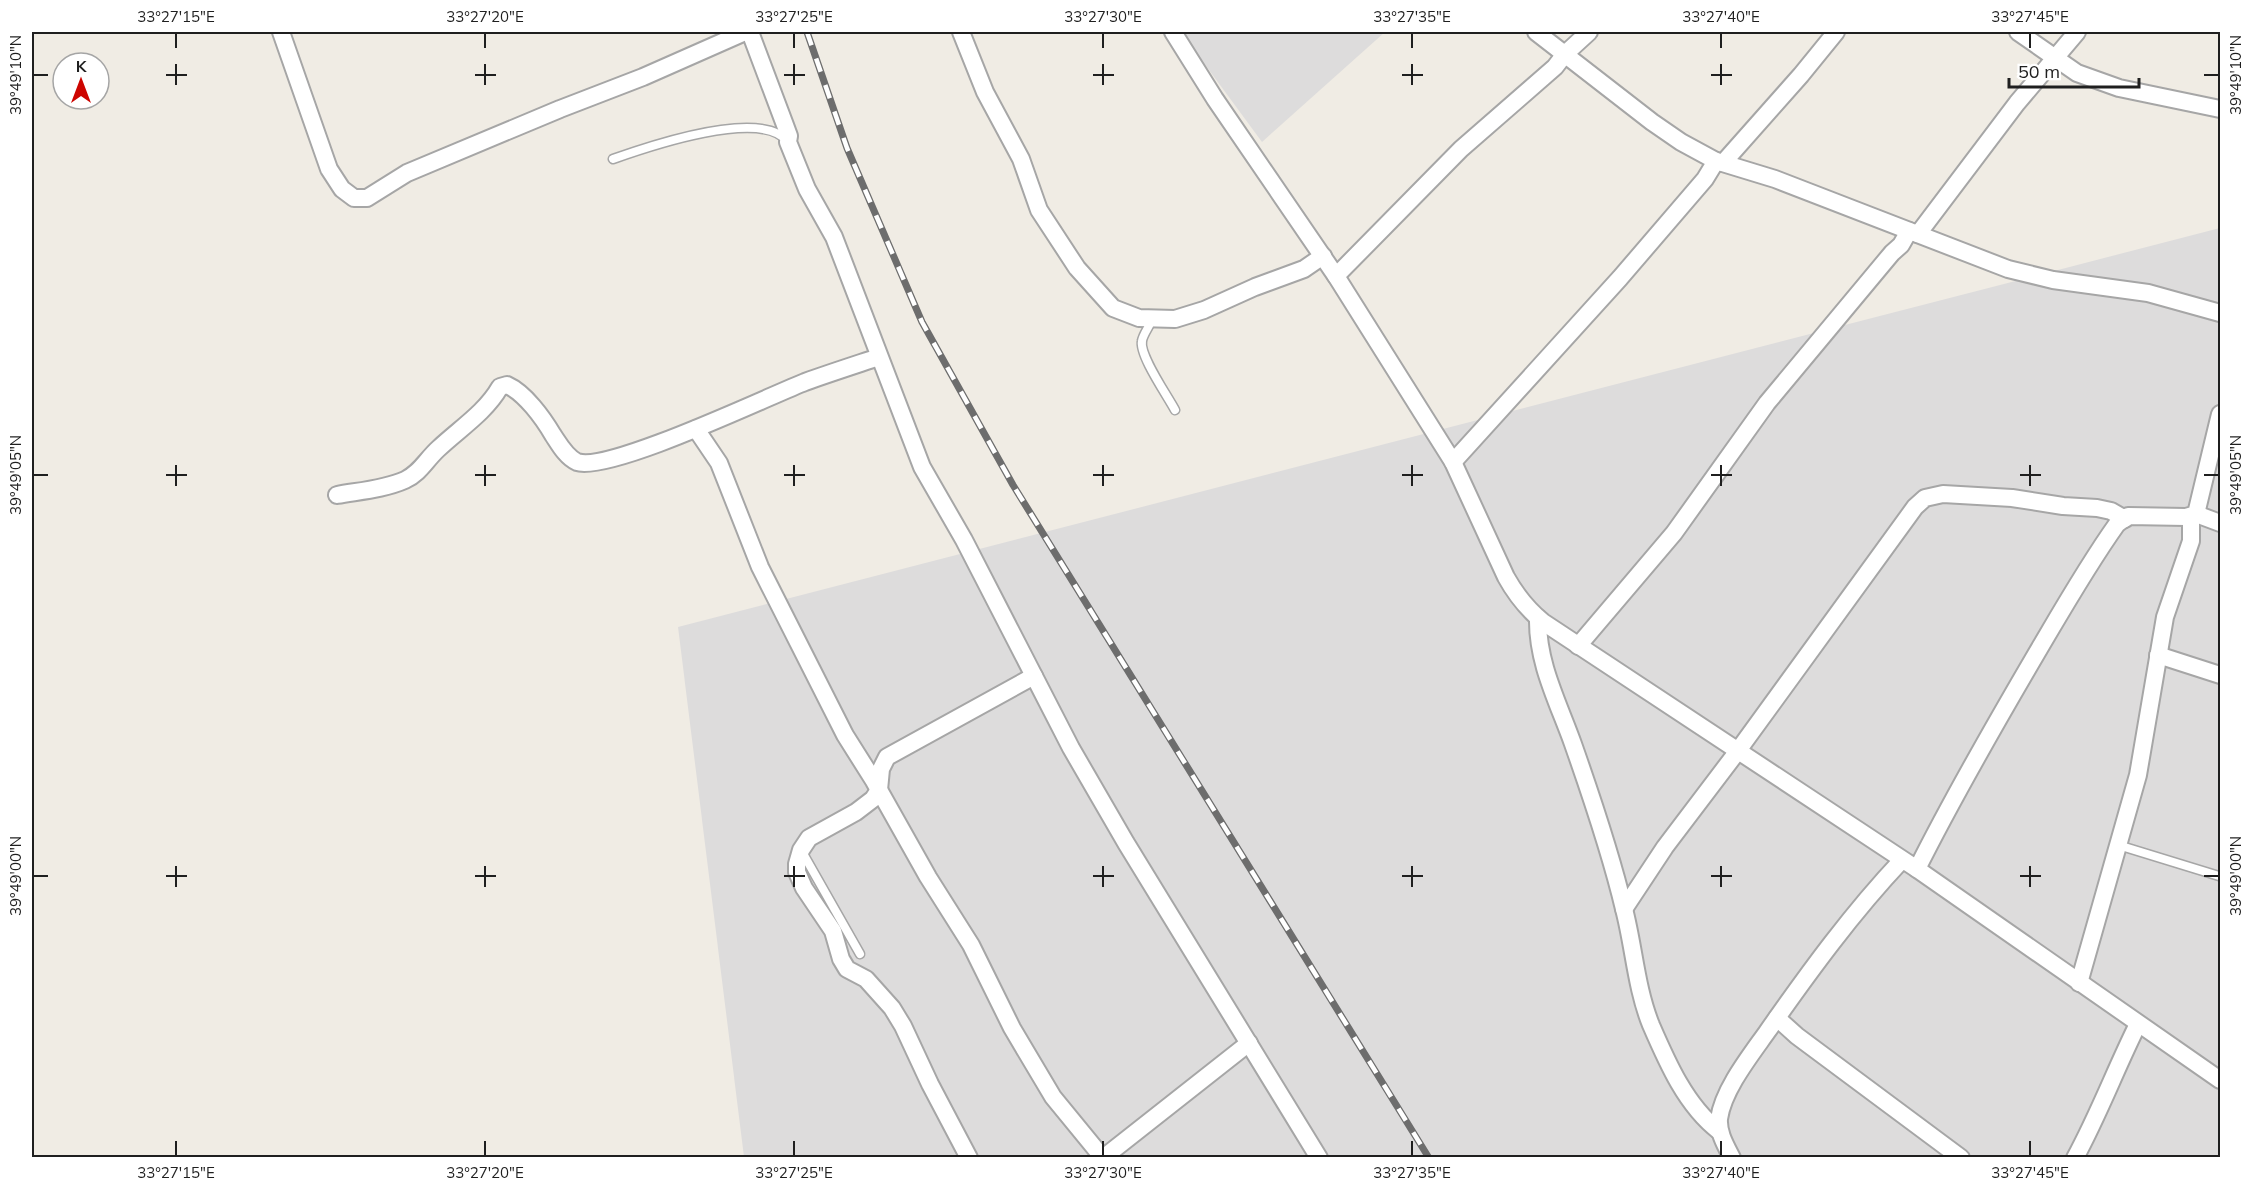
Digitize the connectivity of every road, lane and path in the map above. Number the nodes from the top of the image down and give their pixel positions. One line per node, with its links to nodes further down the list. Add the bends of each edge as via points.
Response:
1 (281, 32): 2 (street, via 329,169 342,189 354,198 367,198 406,173)
2 (745, 32)
3 (750, 32): 14 (street)
4 (961, 32): 21 (street, via 985,92 1021,159 1039,210 1077,268 1113,308 1133,317)
5 (1173, 32): 18 (street)
6 (1536, 32): 11 (street)
7 (1589, 32): 11 (street)
8 (1836, 32): 16 (street)
9 (2018, 32): 12 (street)
10 (2076, 32): 12 (street)
11 (1565, 54): 16 (street, via 1680,142); 19 (street, via 1461,149)
12 (2055, 58): 13 (street, via 2077,73 2119,88); 17 (street)
13 (2220, 109)
14 (788, 142): 15 (lane, via 771,131 747,127 699,134); 22 (street, via 807,189 834,237)
15 (613, 159)
16 (1719, 162): 17 (street); 26 (street)
17 (1914, 232): 20 (street, via 2008,269 2053,280 2148,293); 32 (street, via 1767,403 1668,541)
18 (1323, 256): 19 (street); 21 (street, via 1304,269 1204,310 1175,319)
19 (1336, 276): 26 (street)
20 (2220, 313)
21 (1152, 319): 23 (lane, via 1142,350)
22 (879, 357): 25 (street, via 805,382); 35 (street, via 922,467)
23 (1175, 410)
24 (2220, 414): 28 (street)
25 (696, 429): 27 (street, via 620,457 578,462 564,451 515,388 507,385 500,387 494,398 414,475 396,483); 37 (street, via 719,463 760,567 846,735)
26 (1453, 462): 31 (street, via 1513,589)
27 (337, 495)
28 (2193, 516): 29 (street); 30 (street); 33 (street, via 2191,541 2168,606)
29 (2125, 519): 36 (street, via 2097,508 2012,498 1944,494 1925,498 1866,572); 41 (street, via 2109,535 2002,711)
30 (2220, 523)
31 (1538, 618): 32 (street); 43 (street, via 1541,661 1572,742)
32 (1578, 646): 36 (street)
33 (2158, 655): 34 (street); 38 (street, via 2138,775)
34 (2220, 675)
35 (1034, 676): 37 (street, via 887,757 881,769); 48 (street, via 1126,843)
36 (1737, 752): 40 (street); 43 (street)
37 (879, 790): 39 (street, via 865,806 809,838); 52 (street, via 1053,1097)
38 (2118, 845): 42 (lane); 45 (street)
39 (801, 850): 44 (lane); 51 (street, via 797,872 833,931 841,959 847,969 866,979 892,1008)
40 (1902, 860): 41 (street); 46 (street, via 1871,892)
41 (1917, 869): 45 (street)
42 (2219, 876)
43 (1624, 909): 50 (street, via 1650,1022 1671,1068 1696,1108)
44 (860, 954)
45 (2079, 983): 47 (street)
46 (1777, 1018): 50 (street, via 1725,1099); 55 (street)
47 (2138, 1024): 49 (street); 56 (street)
48 (1249, 1042): 52 (street); 53 (street)
49 (2220, 1080)
50 (1719, 1131): 54 (street)
51 (969, 1158)
52 (1103, 1158)
53 (1319, 1158)
54 (1732, 1158)
55 (1961, 1158)
56 (2075, 1158)

